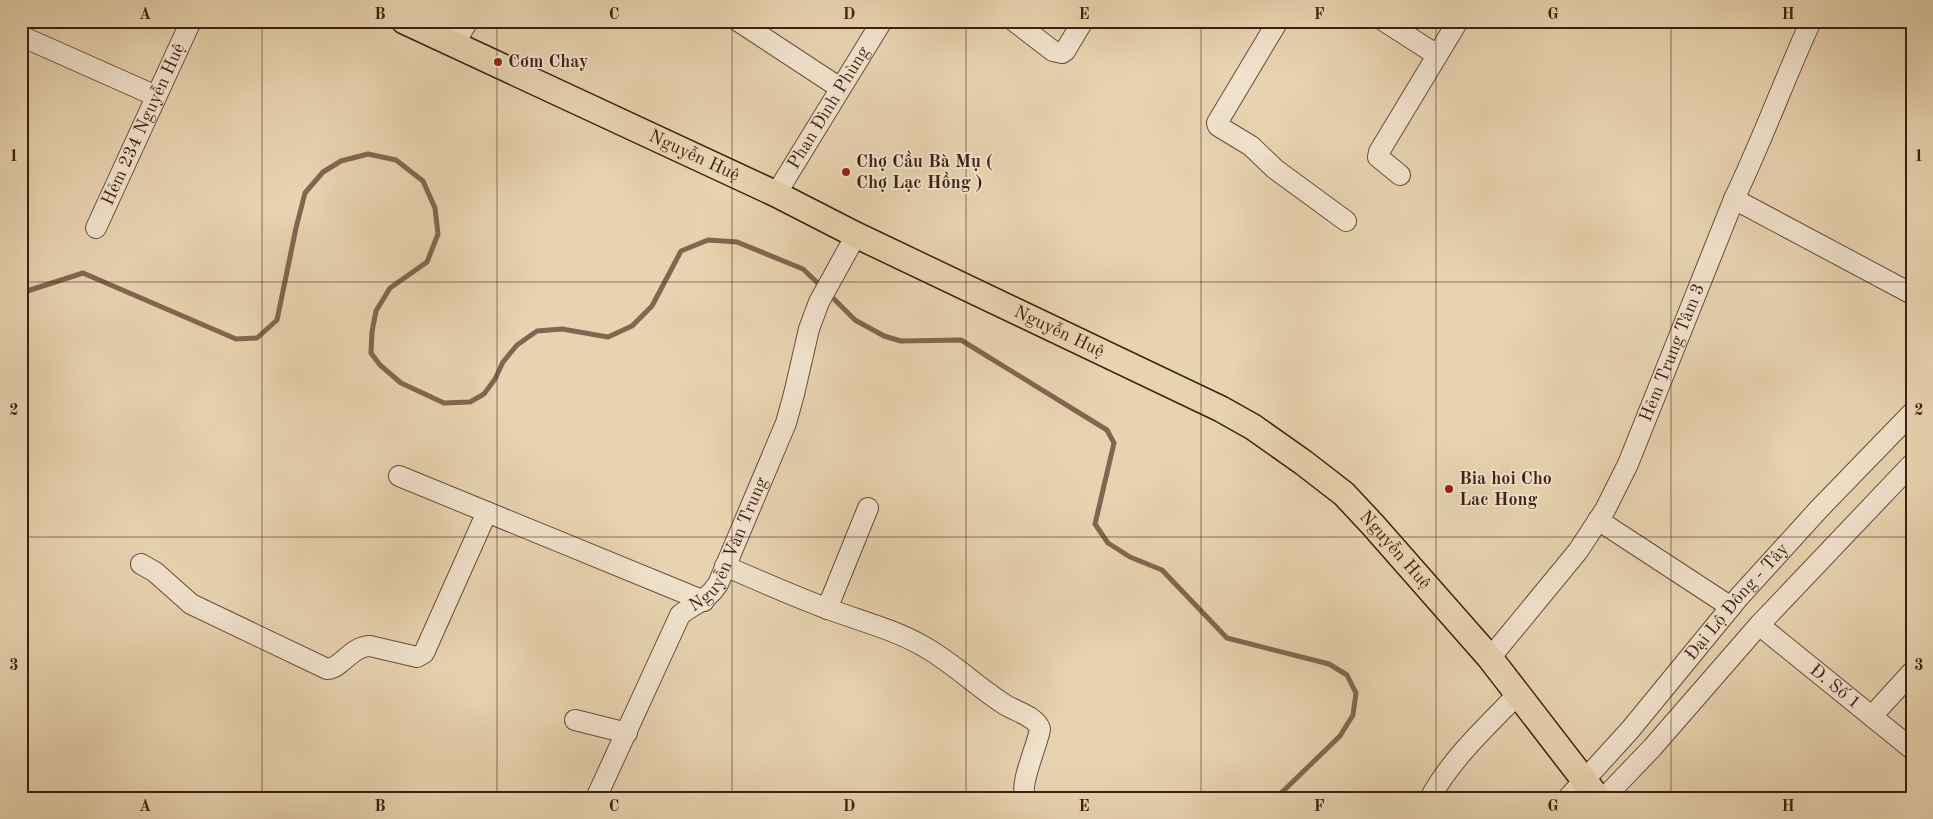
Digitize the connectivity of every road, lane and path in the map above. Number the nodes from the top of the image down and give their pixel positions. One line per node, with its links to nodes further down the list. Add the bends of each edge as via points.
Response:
1 (191, 21): 16 (street, Hẻm 234 Nguyễn Huệ)
2 (404, 21): 13 (main road, Nguyễn Huệ)
3 (468, 21): 13 (street)
4 (738, 21): 15 (street)
5 (882, 21): 15 (street, Phan Đình Phùng)
6 (1014, 21): 7 (street, via 1053,51 1062,53)
7 (1083, 21)
8 (1278, 21): 20 (street, via 1218,126 1250,146 1275,169)
9 (1384, 21): 14 (street)
10 (1458, 21): 14 (street)
11 (1811, 21): 19 (street, Hẻm Trung Tâm 3)
12 (21, 36): 16 (street)
13 (454, 44): 18 (main road, Nguyễn Huệ)
14 (1436, 55): 17 (street, via 1379,152 1378,157)
15 (840, 88): 18 (street, Phan Đình Phùng)
16 (156, 96): 21 (street, Hẻm 234 Nguyễn Huệ)
17 (1400, 174)
18 (776, 194): 22 (main road, Nguyễn Huệ)
19 (1734, 199): 23 (street); 29 (street, Hẻm Trung Tâm 3, via 1628,464)
20 (1346, 221)
21 (96, 228)
22 (856, 235): 31 (street, Nguyễn Văn Trung, via 819,302 809,329 786,423); 36 (main road, Nguyễn Huệ, via 1221,409 1252,427 1344,494)
23 (1912, 294)
24 (1912, 413): 33 (street, Đại Lộ Đông - Tây, via 1812,517)
25 (1912, 464): 35 (street, Đại Lộ Đông - Tây)
26 (399, 476): 28 (street)
27 (868, 508): 34 (street)
28 (487, 512): 30 (street, via 424,653 417,657 363,646 327,669 191,604); 32 (street)
29 (1598, 520): 33 (street); 36 (street, Hẻm Trung Tâm 3, via 1578,551)
30 (142, 564)
31 (725, 566): 32 (street, Nguyễn Văn Trung, via 718,584); 34 (street)
32 (704, 601): 41 (street, Nguyễn Văn Trung, via 680,615)
33 (1732, 607): 43 (street, Đại Lộ Đông - Tây)
34 (827, 609): 45 (street, via 924,646 985,691 1039,725 1040,733 1024,783)
35 (1759, 624): 39 (street, Đ. Số 1); 47 (street, Đại Lộ Đông - Tây, via 1652,748)
36 (1490, 658): 38 (main road, Nguyễn Huệ)
37 (1912, 672): 39 (street)
38 (1518, 694): 43 (main road, Nguyễn Huệ); 46 (street, via 1446,773)
39 (1872, 716): 42 (street, Đ. Số 1)
40 (575, 720): 41 (street)
41 (627, 733): 44 (street, Nguyễn Văn Trung)
42 (1912, 749)
43 (1583, 792)
44 (596, 798)
45 (1026, 798)
46 (1430, 798)
47 (1604, 798)

